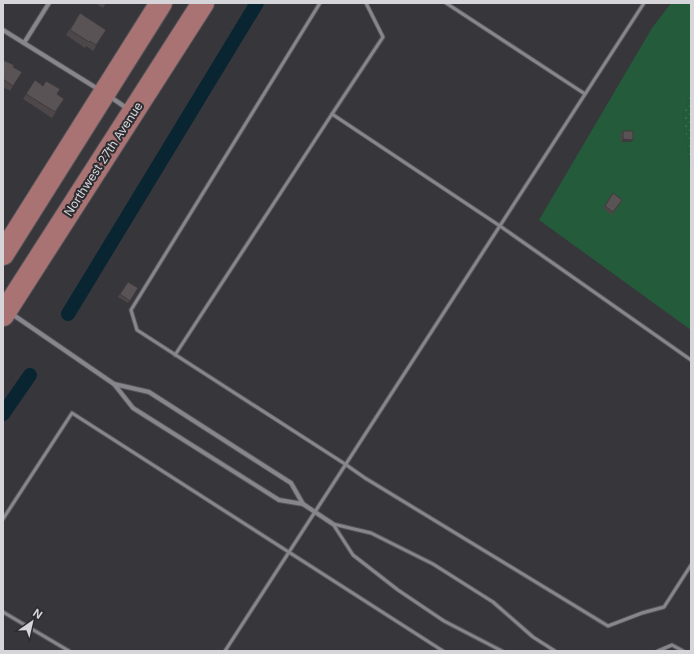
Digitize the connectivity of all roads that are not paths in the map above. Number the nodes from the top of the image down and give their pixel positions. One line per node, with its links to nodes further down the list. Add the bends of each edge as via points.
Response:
1 (49, 3): 9 (street)
2 (161, 3): 10 (main road)
3 (202, 3): 12 (main road, Northwest 27th Avenue)
4 (320, 3): 17 (lane, via 131,310 137,330)
5 (366, 3): 13 (lane, via 383,37)
6 (446, 3): 11 (lane)
7 (644, 3): 11 (lane)
8 (3, 30): 9 (street)
9 (24, 43): 10 (street)
10 (104, 93): 12 (street); 15 (main road)
11 (585, 94): 14 (lane)
12 (134, 112): 16 (main road, Northwest 27th Avenue)
13 (332, 114): 14 (lane); 17 (lane)
14 (500, 226): 18 (lane); 20 (lane)
15 (3, 254)
16 (4, 311): 19 (street)
17 (175, 355): 20 (lane)
18 (691, 360)
19 (114, 384): 21 (street, via 133,408 279,500); 21 (street, via 149,392 291,483)
20 (345, 464): 22 (lane); 26 (lane, via 608,626 642,612 664,607)
21 (303, 504): 22 (street)
22 (315, 511): 24 (street); 25 (lane)
23 (3, 519): 25 (lane, via 72,414)
24 (333, 524): 31 (lane, via 353,555 398,590 444,621); 32 (lane, via 371,533 433,564 492,602 533,637)
25 (288, 552): 29 (lane); 30 (lane)
26 (691, 565)
27 (3, 612): 28 (lane)
28 (69, 651)
29 (225, 651)
30 (443, 651)
31 (502, 651)
32 (555, 651)
33 (658, 651): 34 (lane, via 672,645)
34 (683, 651)

